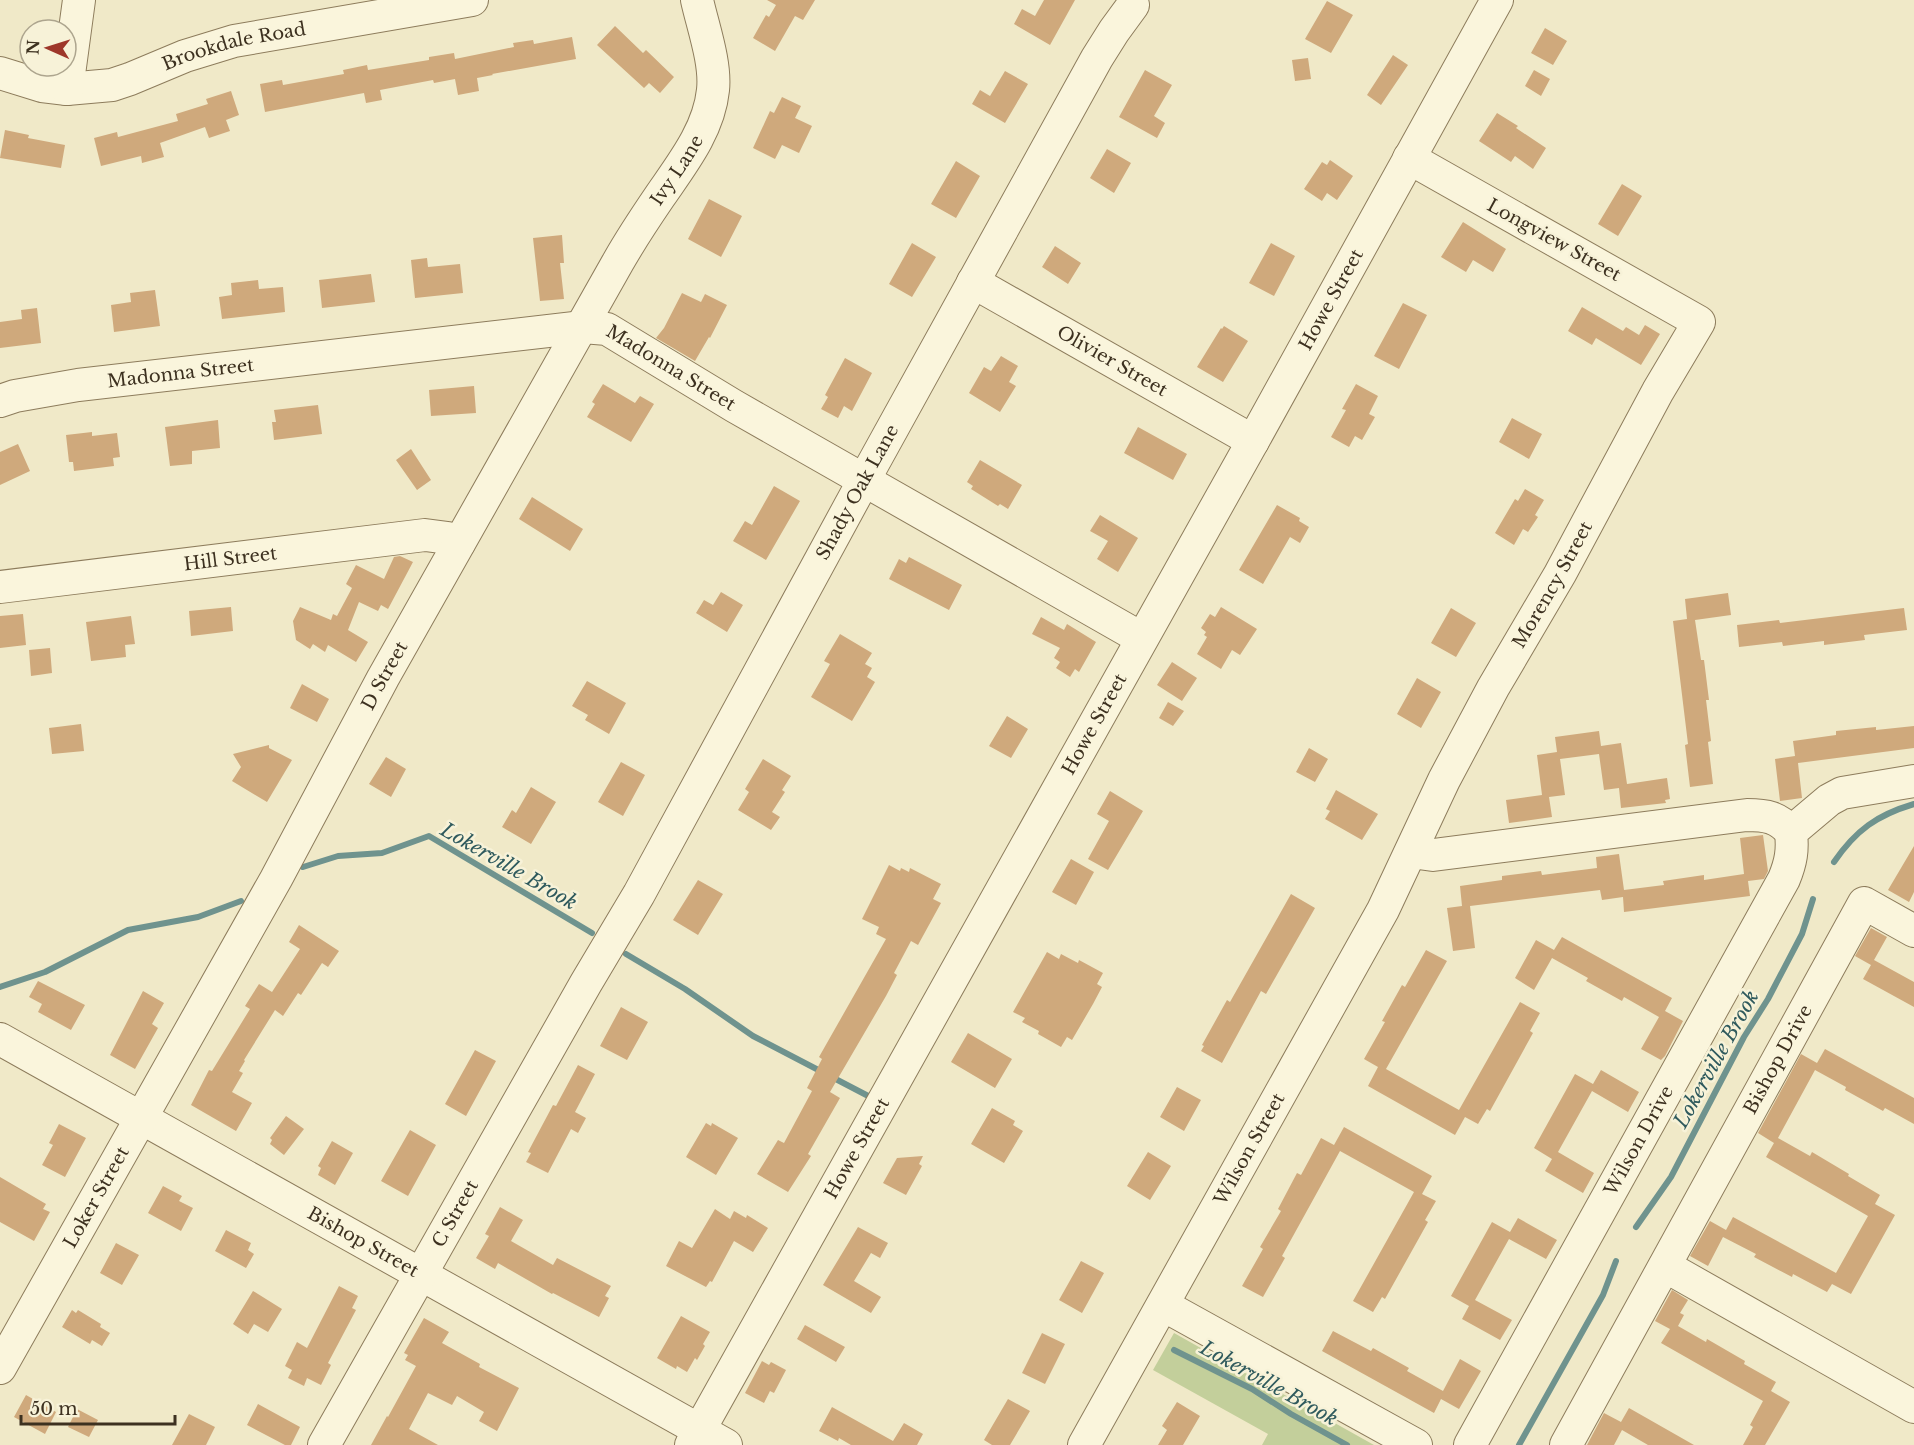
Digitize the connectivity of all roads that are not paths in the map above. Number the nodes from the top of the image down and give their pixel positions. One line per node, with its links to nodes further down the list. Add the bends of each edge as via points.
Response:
1 (79, 0): 8 (street)
2 (472, 0): 6 (street, Brookdale Road)
3 (697, 0): 12 (street, Ivy Lane, via 714,90 703,128 631,240)
4 (1497, 0): 9 (street, Howe Street)
5 (1133, 5): 10 (street, Shady Oak Lane, via 1097,58)
6 (389, 7): 8 (street, Brookdale Road, via 234,41 130,79 89,88)
7 (0, 73): 8 (street, Brookdale Road, via 42,86)
8 (67, 88)
9 (1409, 158): 11 (street, Longview Street); 14 (street, Howe Street)
10 (972, 282): 14 (street, Olivier Street); 15 (street, Shady Oak Lane)
11 (1699, 322): 21 (street, Morency Street, via 1493,688)
12 (583, 327): 13 (street, Madonna Street, via 78,385); 15 (street, Madonna Street, via 607,329 621,336); 16 (street, D Street)
13 (0, 401)
14 (1253, 441): 18 (street, Howe Street)
15 (864, 480): 18 (street, Madonna Street); 23 (street, Shady Oak Lane, via 639,894)
16 (459, 543): 17 (street, Hill Street, via 425,535); 24 (street, D Street)
17 (0, 587)
18 (1141, 638): 32 (street, Howe Street)
19 (1914, 782): 20 (street, via 1842,793)
20 (1791, 832): 21 (street, via 1773,817 1747,814 1433,855); 37 (street, Wilson Drive, via 1793,850 1784,879)
21 (1411, 852): 29 (street, Wilson Street, via 1383,910)
22 (1914, 931): 27 (street, Bishop Drive, via 1864,903)
23 (586, 982): 28 (street, C Street)
24 (191, 1027): 26 (street, Loker Street)
25 (0, 1038): 26 (street, Bishop Street)
26 (141, 1117): 28 (street, Bishop Street); 30 (street, Loker Street)
27 (1665, 1266): 31 (street); 38 (street, Bishop Drive)
28 (420, 1274): 32 (street, Bishop Street); 33 (street, C Street)
29 (1162, 1305): 35 (street, Wilson Street); 36 (street)
30 (0, 1368)
31 (1914, 1407)
32 (695, 1437): 34 (street, Bishop Street)
33 (324, 1445)
34 (726, 1445)
35 (1084, 1445)
36 (1416, 1445)
37 (1470, 1445)
38 (1566, 1445)

